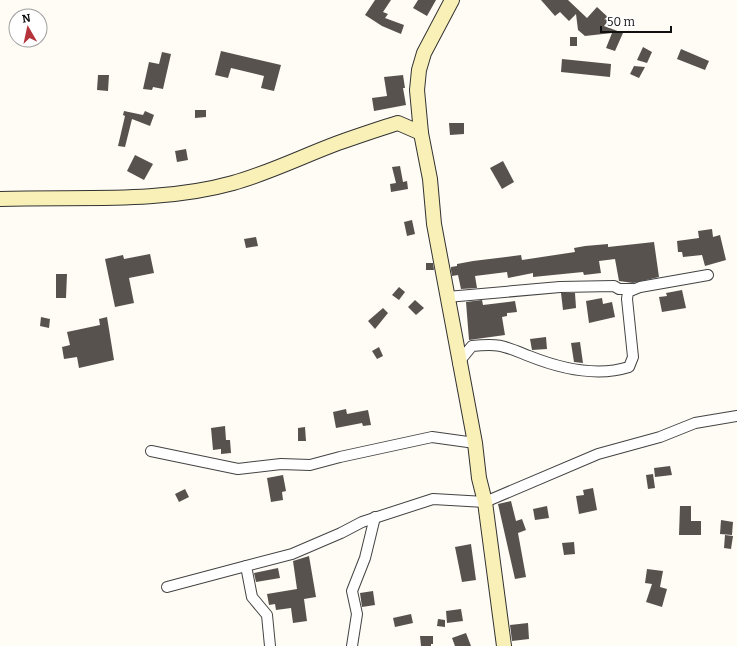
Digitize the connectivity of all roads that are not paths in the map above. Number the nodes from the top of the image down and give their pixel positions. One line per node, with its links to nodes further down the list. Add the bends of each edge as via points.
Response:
1 (452, 0): 2 (street, via 424,53 419,70 417,90)
2 (421, 133): 3 (street, via 398,123 233,183 192,191 99,198); 6 (street)
3 (0, 199)
4 (708, 275): 5 (street)
5 (632, 289): 6 (street, via 614,286 560,287); 7 (street, via 628,292 627,299 633,357 629,367 596,372 569,367 529,356 508,347 490,344 472,346)
6 (447, 297): 7 (street)
7 (458, 363): 9 (street)
8 (737, 416): 11 (street, via 695,423 660,437 598,454)
9 (475, 443): 10 (street, via 432,437 310,465 281,464 238,469); 11 (street)
10 (151, 450)
11 (485, 502): 12 (street, via 433,499); 17 (street)
12 (376, 517): 13 (street, via 292,554); 16 (street, via 365,558 352,591 357,614)
13 (246, 566): 14 (street); 15 (street, via 252,597 267,615)
14 (167, 587)
15 (270, 646)
16 (352, 646)
17 (504, 646)

